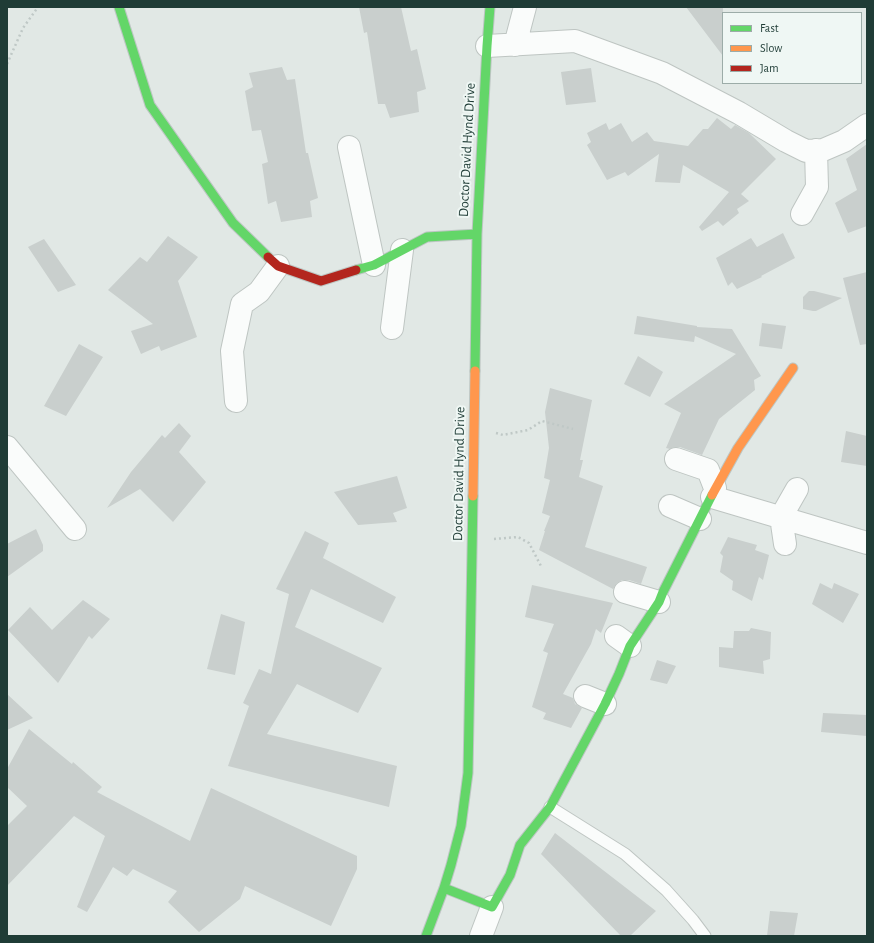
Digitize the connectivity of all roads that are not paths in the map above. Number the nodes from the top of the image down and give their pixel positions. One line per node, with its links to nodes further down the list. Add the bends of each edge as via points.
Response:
1 (119, 7): 13 (street, via 150,104 233,224)
2 (490, 7): 5 (street, Doctor David Hynd Drive)
3 (524, 7): 4 (street)
4 (515, 45): 5 (street); 8 (street, via 576,41 662,73 702,100 739,113 806,151)
5 (487, 46): 10 (street, Doctor David Hynd Drive)
6 (867, 124): 8 (street, via 844,141 823,150)
7 (350, 147): 12 (street)
8 (816, 150): 9 (street, via 817,187)
9 (802, 214)
10 (477, 234): 11 (street, via 427,237); 30 (street, Doctor David Hynd Drive, via 468,773 461,826)
11 (402, 250): 12 (street); 14 (street)
12 (374, 265): 13 (street, via 321,281)
13 (278, 266): 16 (street, via 260,292 242,304 232,351)
14 (392, 328)
15 (793, 368): 20 (street, via 738,448)
16 (236, 401)
17 (7, 447): 24 (street)
18 (676, 459): 20 (street, via 708,470)
19 (797, 489): 22 (street)
20 (713, 493): 22 (street); 23 (street)
21 (670, 506): 23 (street)
22 (781, 517): 25 (street); 26 (street)
23 (700, 519): 28 (street)
24 (75, 529)
25 (867, 543)
26 (784, 544)
27 (625, 592): 28 (street)
28 (659, 602): 29 (street, via 623,641 619,674 595,700)
29 (550, 807): 31 (street, via 520,845 510,875); 34 (lane, via 625,854 666,890)
30 (444, 888): 31 (street); 32 (street, Doctor David Hynd Drive)
31 (492, 908): 33 (street)
32 (426, 936)
33 (481, 936)
34 (705, 936)

